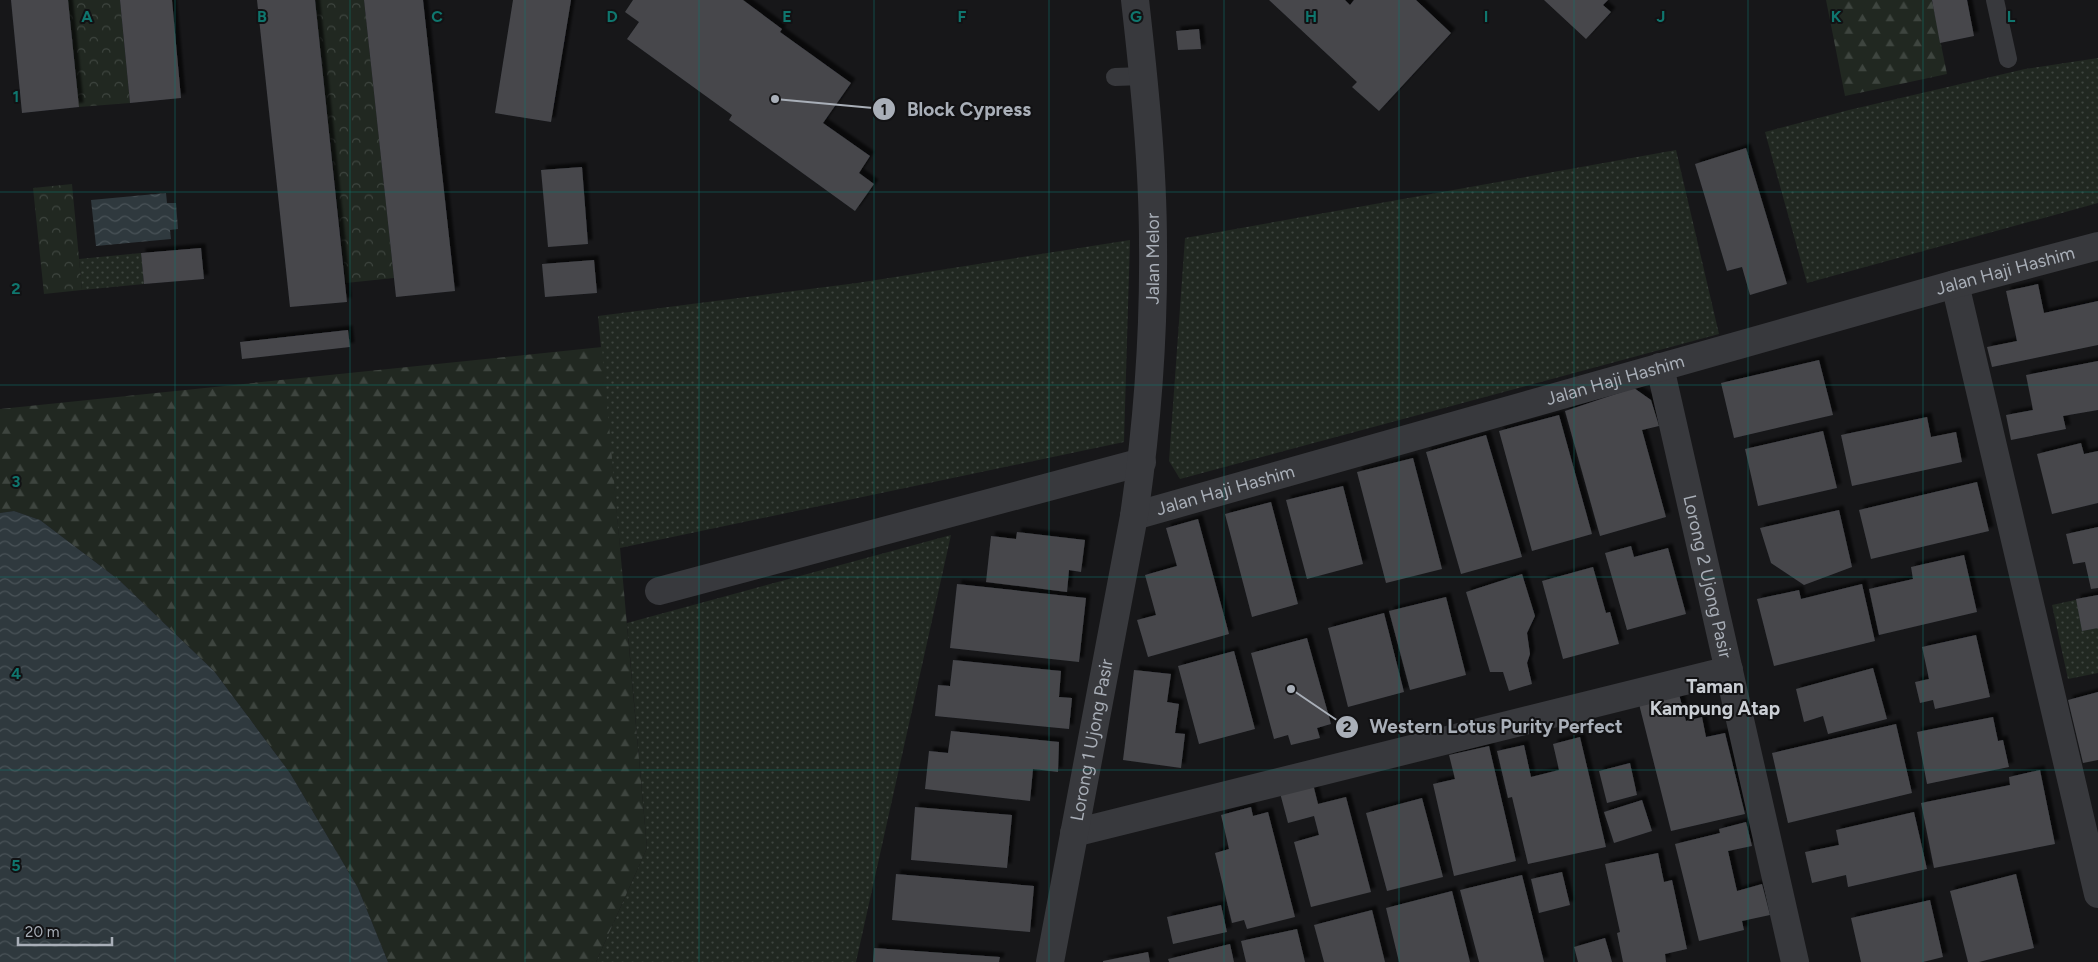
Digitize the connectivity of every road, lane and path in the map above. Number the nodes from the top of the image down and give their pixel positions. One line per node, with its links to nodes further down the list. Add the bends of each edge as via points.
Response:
1 (1135, 0): 4 (street, Jalan Melor)
2 (1995, 0): 3 (lane)
3 (2008, 59)
4 (1143, 76): 5 (lane); 9 (street, Jalan Melor, via 1153,245 1150,355)
5 (1115, 77)
6 (2098, 246): 7 (street, Jalan Haji Hashim)
7 (1955, 284): 8 (street, Jalan Haji Hashim); 14 (street)
8 (1660, 367): 10 (street, Jalan Haji Hashim); 12 (street, Lorong 2 Ujong Pasir)
9 (1142, 462): 10 (street, Jalan Melor); 11 (street)
10 (1134, 516): 13 (street, Lorong 1 Ujong Pasir)
11 (659, 591)
12 (1729, 670): 13 (street); 16 (street, Lorong 2 Ujong Pasir)
13 (1074, 833): 15 (street, Lorong 1 Ujong Pasir)
14 (2098, 894)
15 (1050, 962)
16 (1795, 962)

